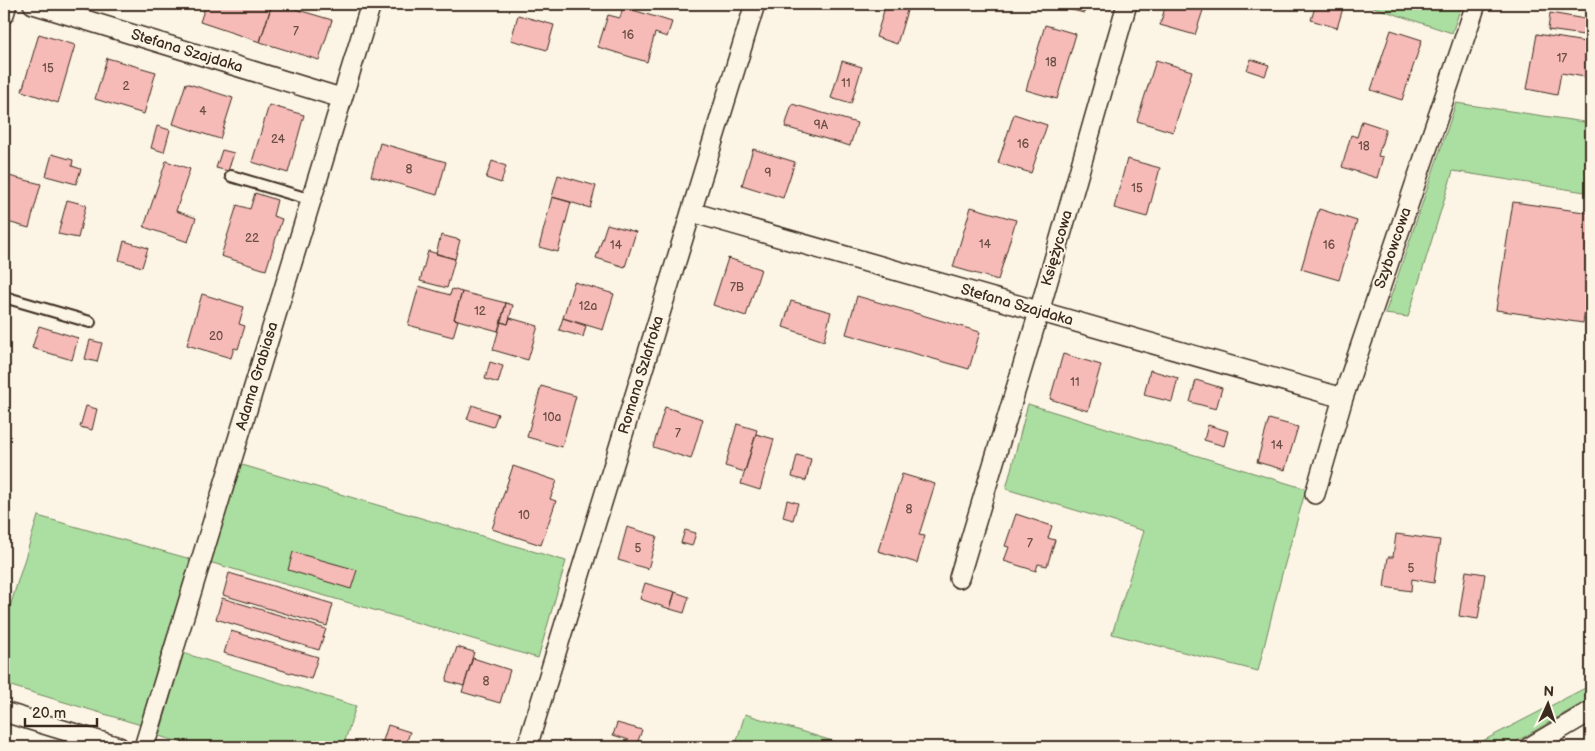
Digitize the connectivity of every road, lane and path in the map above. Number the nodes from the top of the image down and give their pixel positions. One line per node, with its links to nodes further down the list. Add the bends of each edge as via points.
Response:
1 (7, 4): 7 (street)
2 (33, 4): 8 (street, Stefana Szajdaka)
3 (371, 4): 8 (street, Adama Grabiasa)
4 (755, 4): 11 (street, Romana Szlafroka)
5 (1127, 4): 13 (street, Księżycowa)
6 (1476, 4): 15 (street, Szybowcowa)
7 (4, 14)
8 (340, 98): 10 (street, Adama Grabiasa)
9 (231, 176): 10 (lane)
10 (312, 200): 21 (street, Adama Grabiasa)
11 (691, 212): 13 (street, Stefana Szajdaka); 22 (street, Romana Szlafroka)
12 (4, 297): 14 (lane)
13 (1039, 312): 15 (street, Stefana Szajdaka); 17 (street, Księżycowa)
14 (90, 322)
15 (1343, 398): 16 (street, Szybowcowa)
16 (1315, 494)
17 (959, 578)
18 (1591, 711): 23 (street)
19 (4, 712): 20 (street)
20 (119, 747)
21 (144, 747)
22 (527, 747)
23 (1530, 747)

